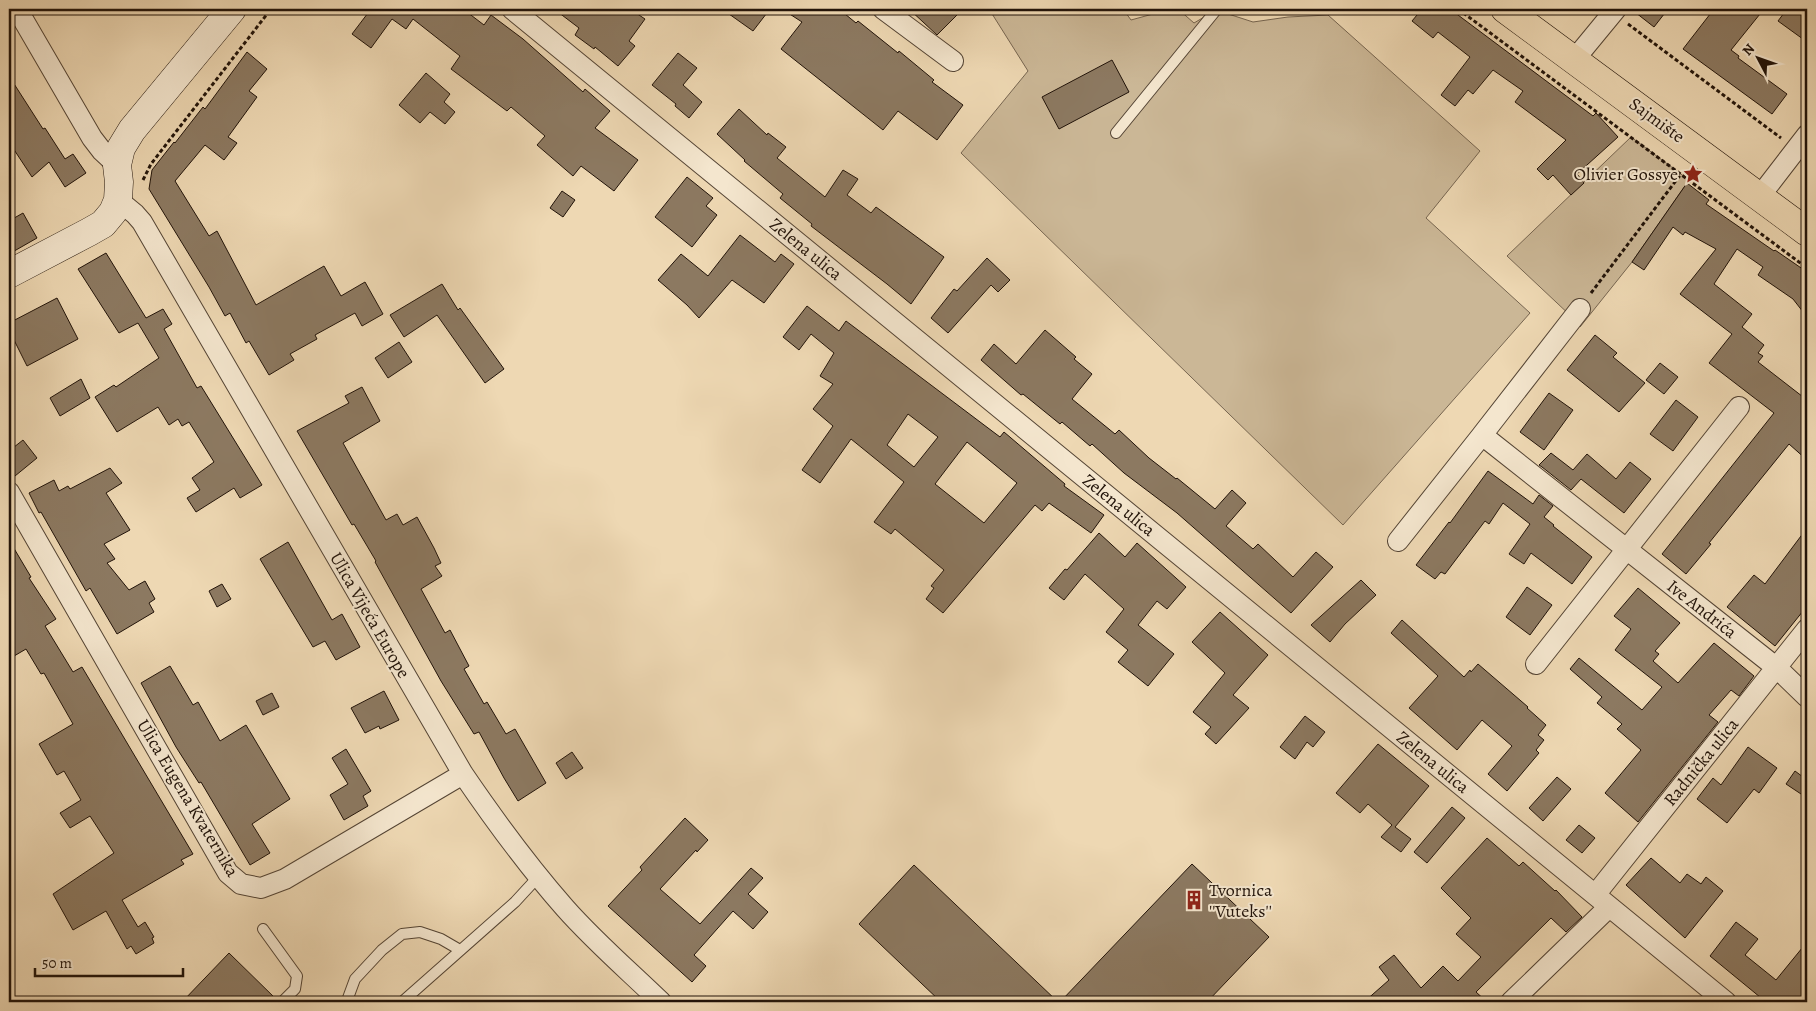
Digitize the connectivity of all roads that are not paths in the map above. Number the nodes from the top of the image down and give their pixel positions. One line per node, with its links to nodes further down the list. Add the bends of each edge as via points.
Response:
1 (17, 9): 12 (street, via 92,138)
2 (232, 9): 12 (main road, via 132,130 121,148)
3 (512, 9): 29 (street, Zelena ulica)
4 (884, 9): 9 (street)
5 (1217, 9): 10 (lane)
6 (1505, 9): 8 (main road, Sajmište)
7 (1615, 11): 8 (street)
8 (1574, 60): 13 (main road, Sajmište)
9 (953, 61)
10 (1116, 133)
11 (1802, 142): 13 (street)
12 (117, 164): 14 (main road)
13 (1760, 196): 15 (main road, Sajmište)
14 (124, 204): 16 (main road, via 96,228); 27 (street, Ulica Vijeća Europe, via 142,222)
15 (1807, 232)
16 (9, 274)
17 (1580, 309): 19 (street)
18 (1739, 407): 22 (street)
19 (1482, 435): 21 (street); 22 (street, Ive Andrića)
20 (9, 492): 27 (street, Ulica Eugena Kvaternika, via 228,873 241,884 261,888 286,879)
21 (1398, 541)
22 (1627, 550): 24 (street); 25 (street, Ive Andrića)
23 (1807, 629): 25 (street, Radnička ulica)
24 (1536, 664)
25 (1777, 668): 26 (street, Ive Andrića); 29 (street, Radnička ulica)
26 (1807, 696)
27 (463, 774): 28 (street, Ulica Vijeća Europe)
28 (538, 877): 31 (lane, via 515,902); 35 (street, Ulica Vijeća Europe, via 595,939)
29 (1602, 901): 36 (street, Radnička ulica); 37 (street, Zelena ulica)
30 (263, 929): 32 (lane, via 297,976 295,989)
31 (460, 950): 33 (lane, via 420,932 402,934 355,979 348,998); 34 (lane)
32 (282, 1002)
33 (350, 1002)
34 (402, 1002)
35 (661, 1002)
36 (1511, 1002)
37 (1726, 1002)

